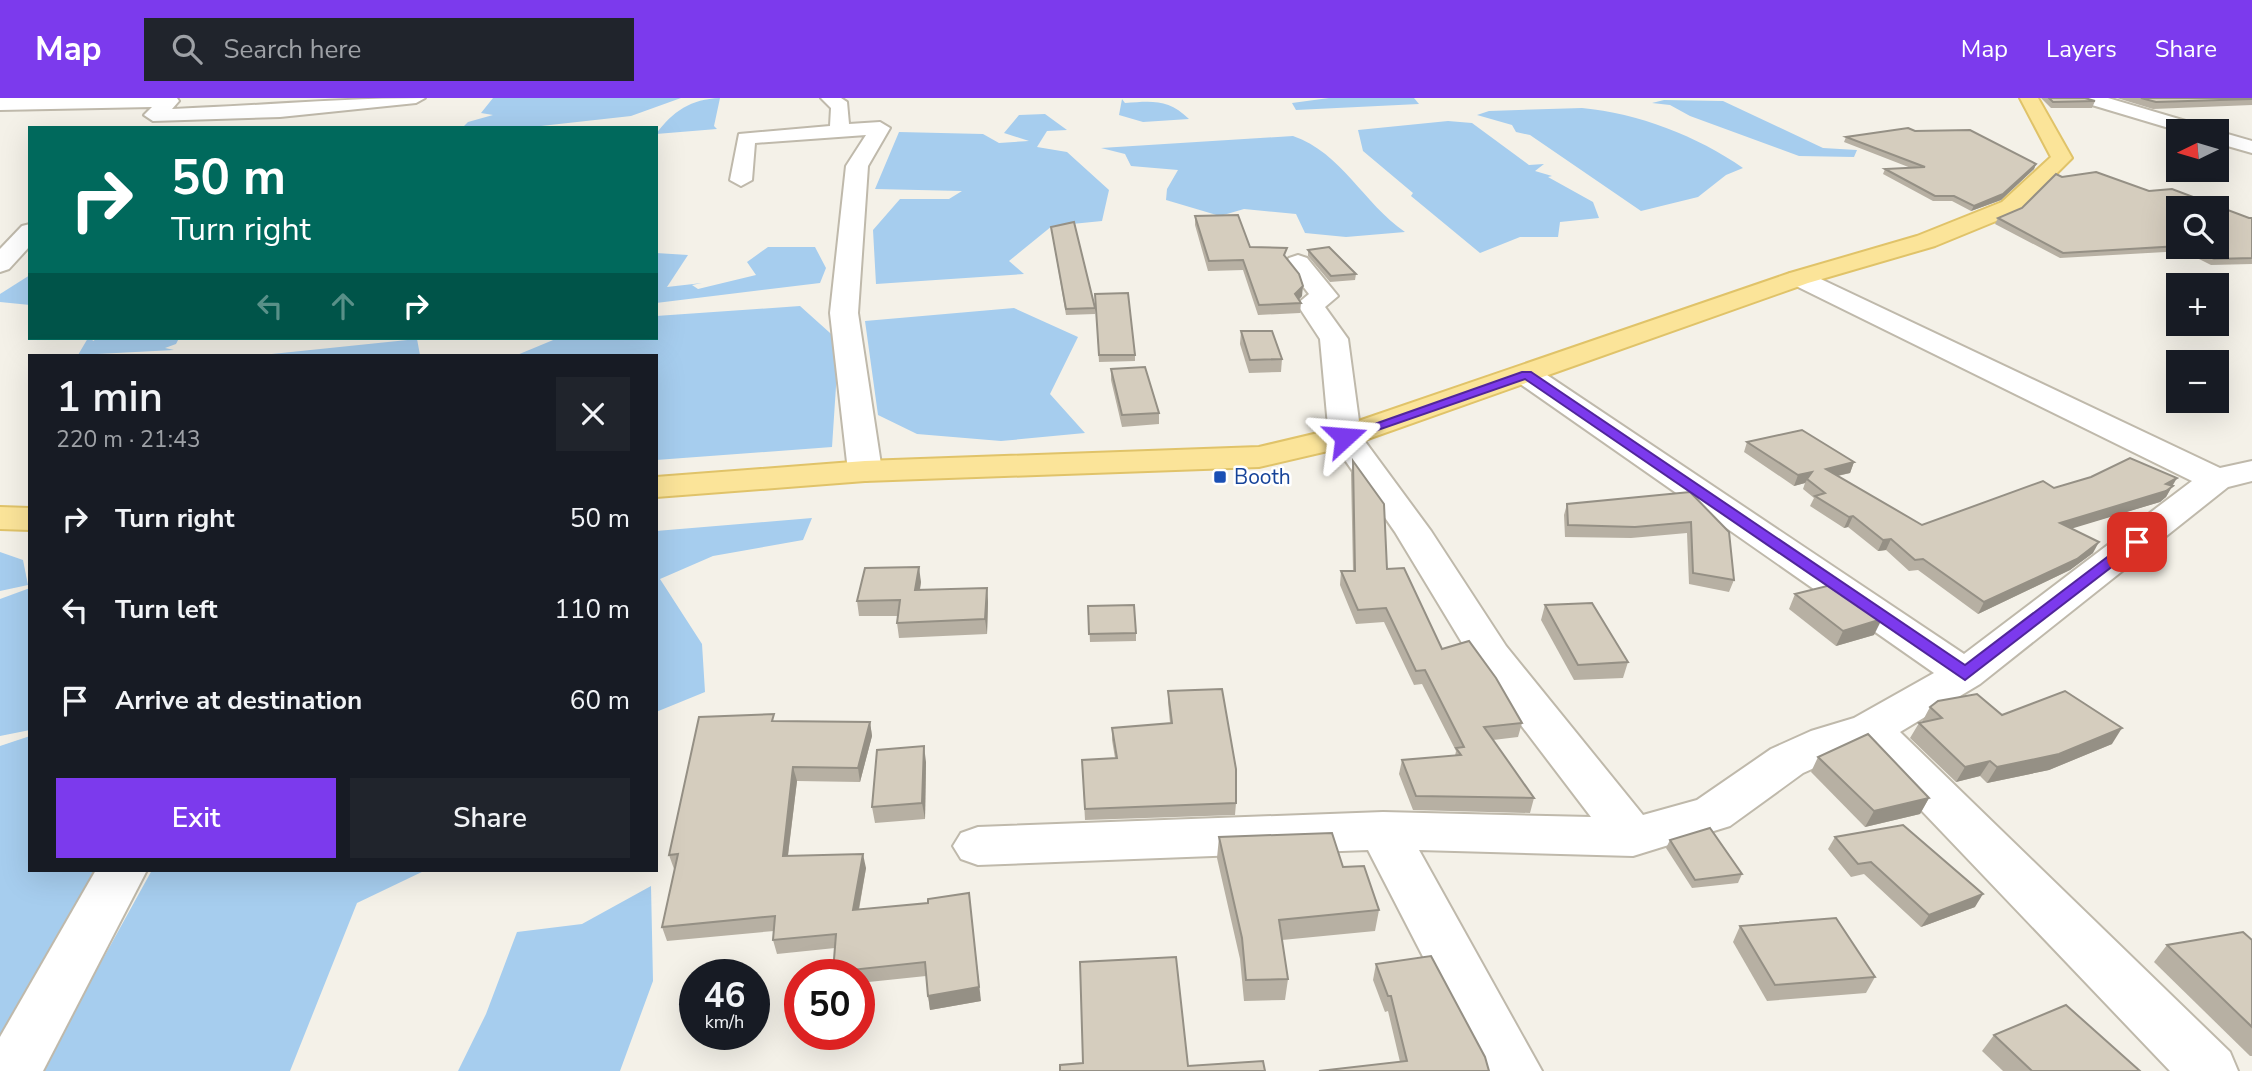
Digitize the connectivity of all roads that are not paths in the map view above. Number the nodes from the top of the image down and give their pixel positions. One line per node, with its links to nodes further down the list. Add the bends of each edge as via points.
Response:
1 (416, 98): 8 (street, via 280,111)
2 (830, 98): 11 (street, via 840,106)
3 (2029, 98): 20 (main road, via 2062,158 2010,207 1926,241)
4 (2088, 98): 9 (street)
5 (67, 100): 6 (street); 7 (street)
6 (169, 100): 8 (street)
7 (0, 104)
8 (153, 115): 10 (street)
9 (2166, 121)
10 (136, 126)
11 (839, 132): 14 (street, via 746,138); 23 (street, via 880,128 857,166 844,313)
12 (2230, 141): 13 (street)
13 (2252, 147)
14 (741, 180)
15 (28, 222): 16 (street)
16 (6, 225)
17 (28, 233): 19 (street)
18 (1298, 263): 22 (street, via 1325,296 1310,304 1334,339)
19 (0, 264)
20 (1799, 278): 21 (main road); 24 (street)
21 (1527, 374): 22 (main road); 26 (street)
22 (1345, 437): 23 (main road, via 1259,457); 29 (street, via 1413,531 1492,656)
23 (865, 471): 25 (main road)
24 (2234, 475): 26 (street)
25 (658, 487)
26 (1965, 674): 27 (street)
27 (1870, 729): 29 (street, via 1787,761 1713,813); 34 (street)
28 (1382, 831): 29 (street); 30 (street); 33 (street)
29 (1633, 836)
30 (978, 846)
31 (121, 872): 32 (street)
32 (12, 1071)
33 (1513, 1071)
34 (2210, 1071)

